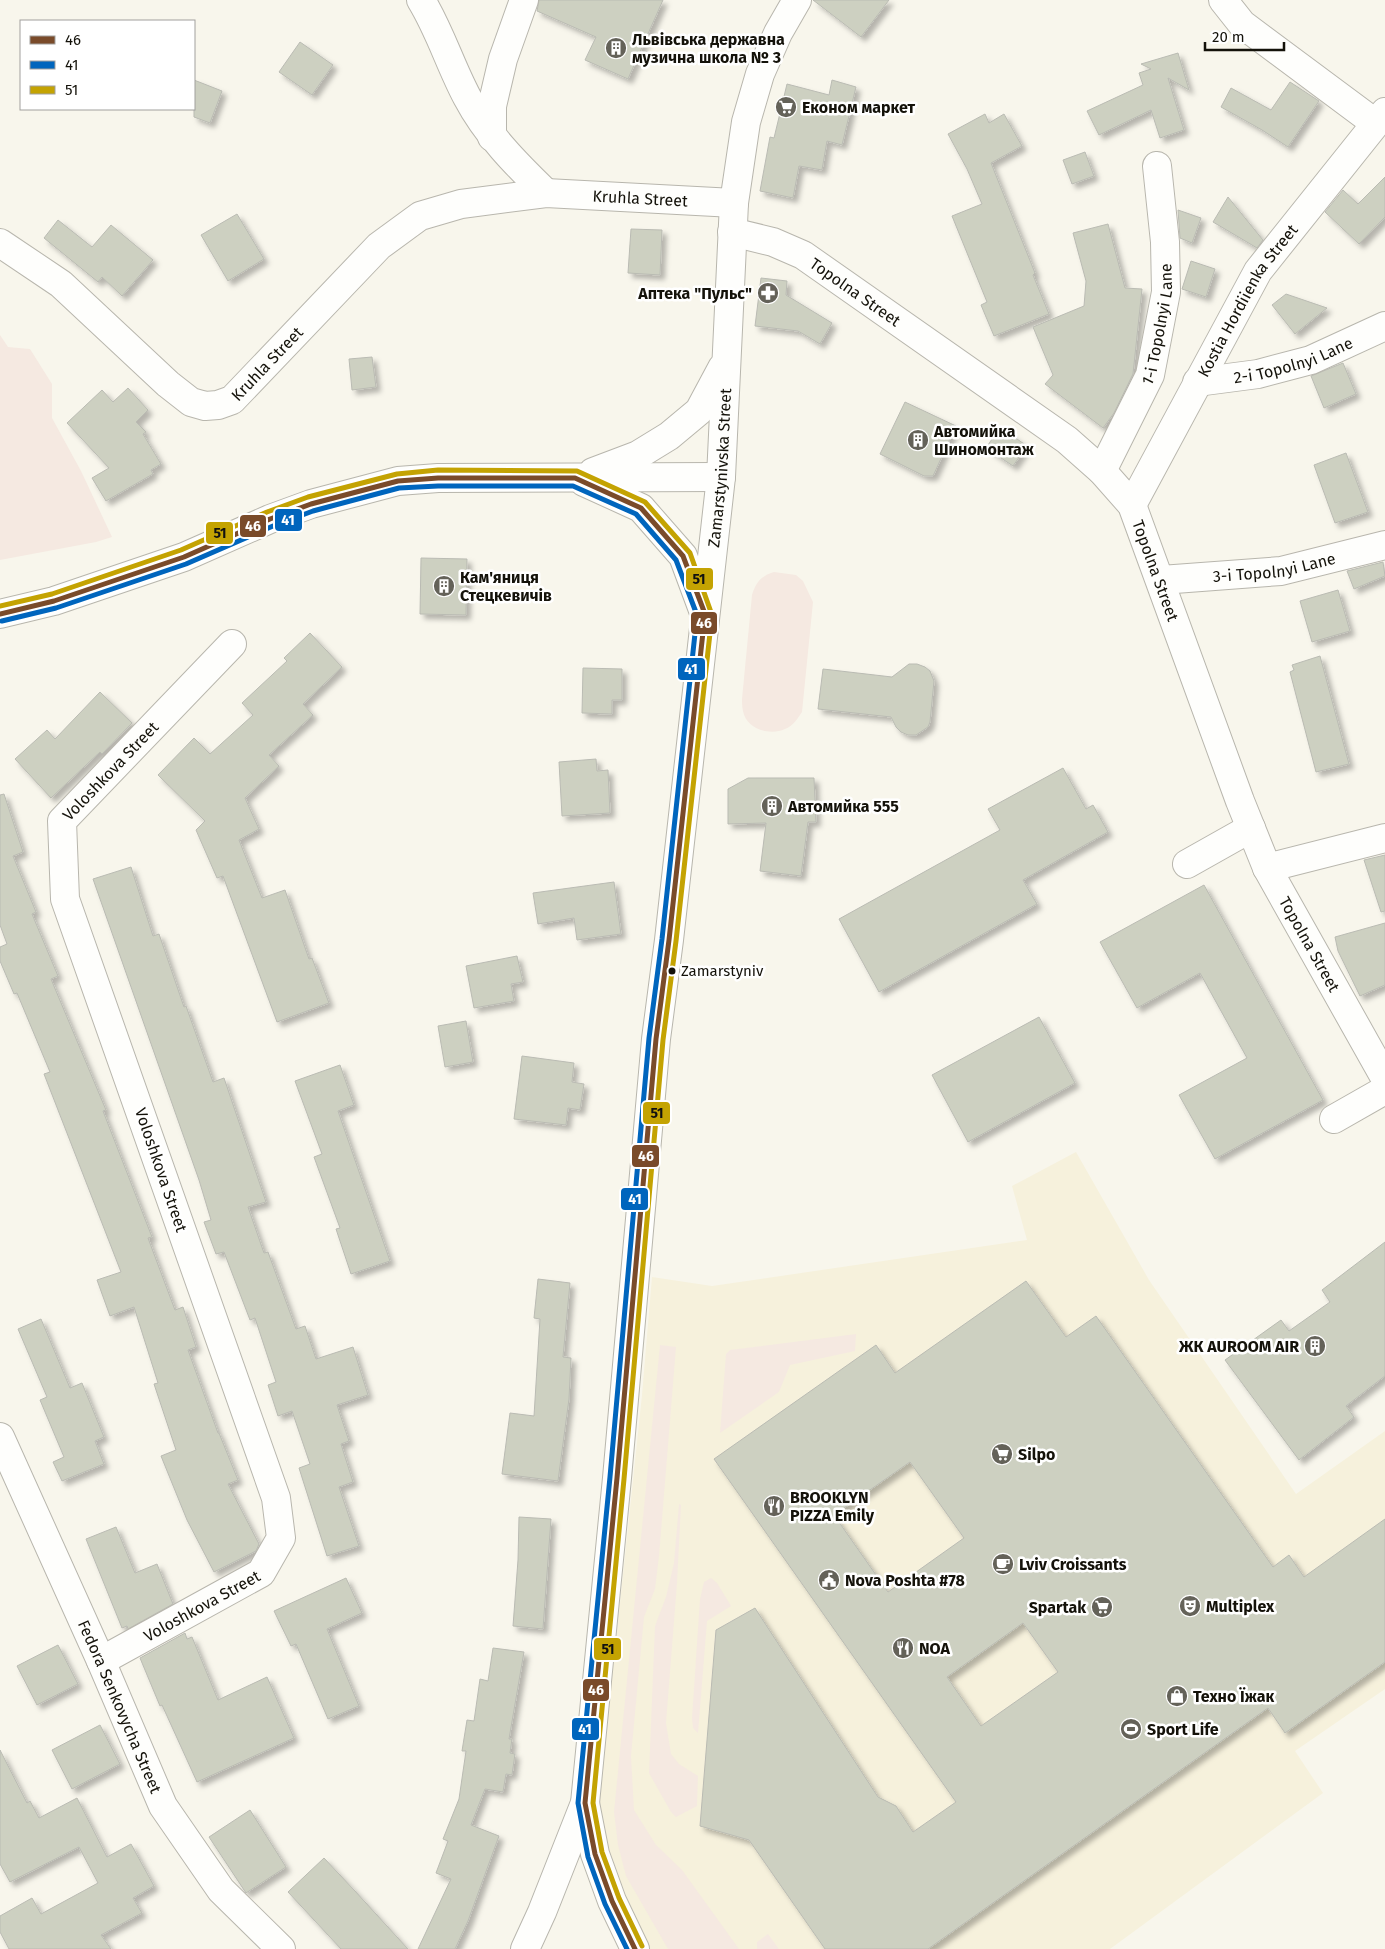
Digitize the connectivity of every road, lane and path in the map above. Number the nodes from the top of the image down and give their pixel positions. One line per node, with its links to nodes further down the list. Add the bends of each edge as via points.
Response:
1 (421, 0): 6 (street, via 466,96)
2 (524, 0): 6 (street, via 492,106)
3 (797, 0): 9 (street, Zamarstynivska Street, via 760,74 746,122)
4 (1223, 0): 5 (street, via 1242,24)
5 (1380, 118): 14 (street, Kostia Hordiienka Street, via 1258,271)
6 (492, 136): 8 (street)
7 (1157, 166): 15 (street, 1-i Topolnyi Lane, via 1165,242 1166,292 1150,375)
8 (546, 193): 9 (street, Kruhla Street); 11 (street, Kruhla Street, via 461,204 420,216 379,246 232,400 218,405 191,402 61,284)
9 (734, 202): 10 (street, Zamarstynivska Street)
10 (732, 232): 13 (street, Zamarstynivska Street); 15 (street, Topolna Street, via 773,242 803,255 1067,440)
11 (0, 243)
12 (1385, 326): 14 (street, 2-i Topolnyi Lane, via 1311,360 1258,374)
13 (725, 363): 16 (street, Zamarstynivska Street); 17 (street, via 699,410 669,436 638,454)
14 (1197, 382): 18 (street, Kostia Hordiienka Street)
15 (1102, 471): 18 (street, Topolna Street)
16 (722, 477): 17 (street); 22 (street, Zamarstynivska Street)
17 (575, 478): 21 (street, via 398,481 311,504 184,557 54,601); 22 (street, via 641,508 683,556)
18 (1132, 505): 20 (street, Topolna Street)
19 (1385, 546): 20 (street, 3-i Topolnyi Lane, via 1281,571)
20 (1161, 580): 24 (street, Topolna Street)
21 (0, 614)
22 (705, 614): 34 (street, Zamarstynivska Street, via 670,940 656,1039)
23 (232, 644): 33 (street, Voloshkova Street, via 62,821 65,898 276,1498 281,1538 262,1573)
24 (1251, 828): 26 (street); 27 (street, Topolna Street)
25 (1385, 838): 27 (street)
26 (1188, 864)
27 (1267, 868): 28 (street, Topolna Street)
28 (1377, 1046): 29 (street, Topolna Street)
29 (1385, 1078)
30 (1385, 1090): 31 (street)
31 (1334, 1119)
32 (0, 1437): 33 (street, Fedora Senkovycha Street)
33 (101, 1661): 35 (street, Fedora Senkovycha Street, via 162,1806 221,1890)
34 (585, 1803): 36 (street, Zamarstynivska Street); 37 (street, via 595,1854 612,1901)
35 (281, 1949)
36 (525, 1949)
37 (635, 1949)

